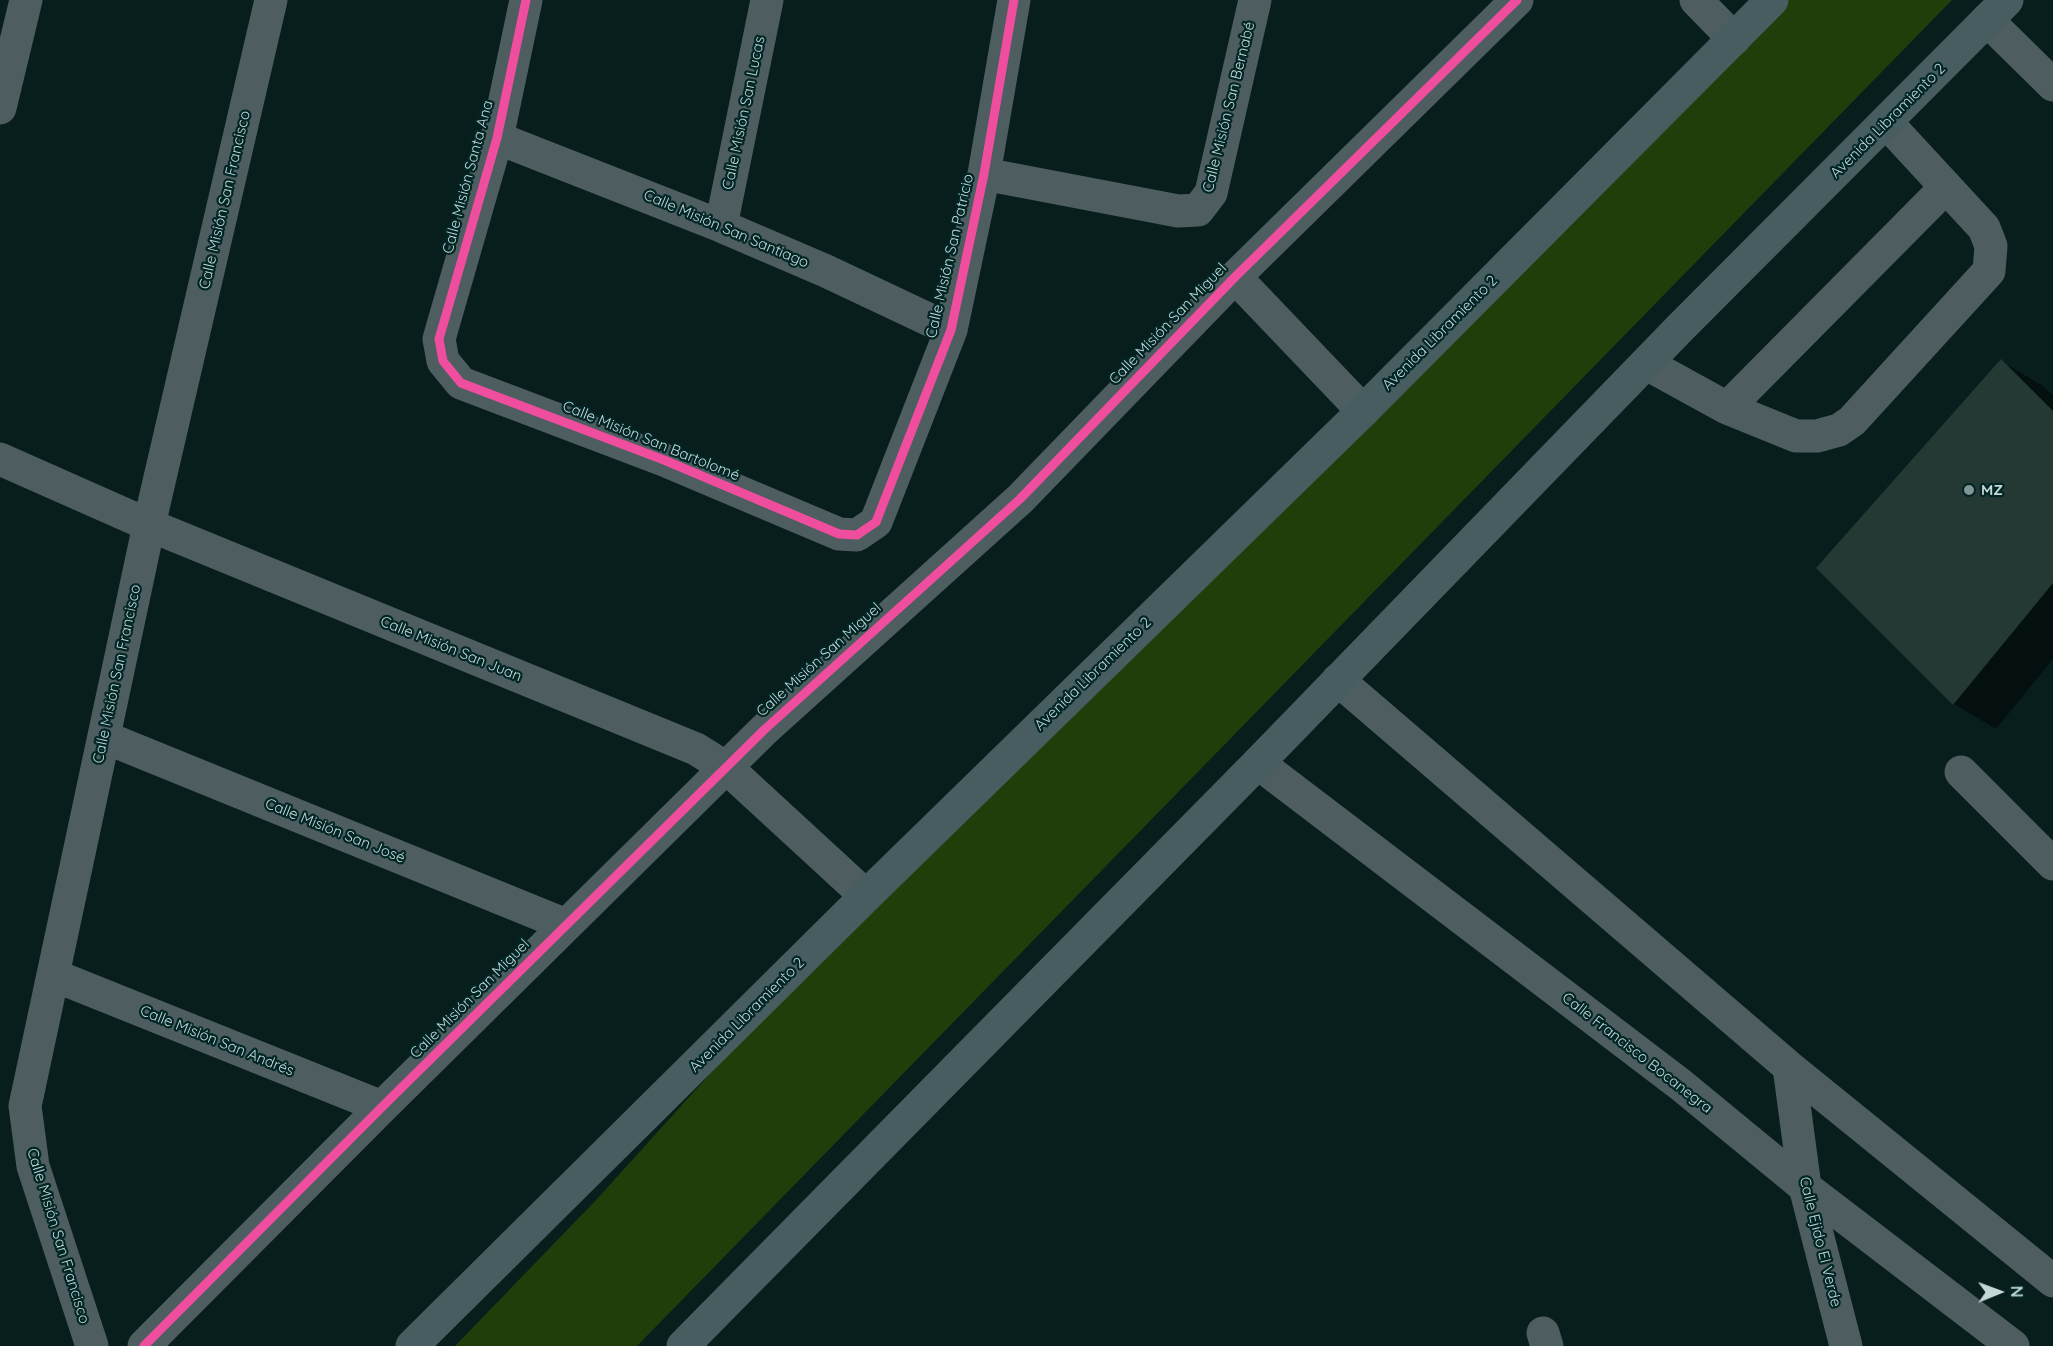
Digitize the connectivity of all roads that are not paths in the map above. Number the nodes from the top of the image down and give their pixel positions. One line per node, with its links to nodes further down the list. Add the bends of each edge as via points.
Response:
1 (26, 0): 13 (street)
2 (271, 0): 26 (street, Calle Misión San Francisco)
3 (526, 0): 15 (street, Calle Misión Santa Ana)
4 (767, 0): 18 (street, Calle Misión San Lucas)
5 (1014, 0): 16 (street, Calle Misión San Patricio)
6 (1255, 0): 16 (street, Calle Misión San Bernabé, via 1211,193 1198,210 1178,211)
7 (1517, 0): 19 (street, Calle Misión San Miguel)
8 (1696, 0): 11 (street)
9 (1772, 0): 11 (main road, Avenida Libramiento 2)
10 (1997, 10): 12 (street); 14 (main road, Avenida Libramiento 2)
11 (1734, 39): 24 (main road, Avenida Libramiento 2)
12 (2053, 85)
13 (0, 108)
14 (1887, 123): 17 (street); 22 (main road, Avenida Libramiento 2)
15 (497, 138): 18 (street, Calle Misión San Santiago); 21 (street, Calle Misión Santa Ana, via 439,339)
16 (984, 174): 20 (street, Calle Misión San Patricio)
17 (1946, 187): 23 (street); 23 (street, via 1984,228 1991,246 1989,271 1852,421 1839,430 1817,436 1796,436)
18 (720, 226): 20 (street, Calle Misión San Santiago)
19 (1235, 277): 24 (street); 31 (street, Calle Misión San Miguel, via 1020,499 764,730)
20 (951, 330): 27 (street, Calle Misión San Patricio, via 876,522)
21 (443, 361): 27 (street, Calle Misión San Bartolomé, via 461,383 664,460 838,534)
22 (1647, 364): 23 (street); 28 (main road, Avenida Libramiento 2)
23 (1727, 408)
24 (1363, 411): 34 (main road, Avenida Libramiento 2)
25 (0, 459): 26 (street, Calle Misión San Juan)
26 (149, 525): 29 (street, Calle Misión San Francisco); 31 (street, Calle Misión San Juan, via 696,749)
27 (857, 535)
28 (1338, 680): 30 (main road, Avenida Libramiento 2); 37 (street)
29 (104, 736): 35 (street, Calle Misión San José); 36 (street, Calle Misión San Francisco)
30 (1258, 764): 40 (street, Calle Francisco Bocanegra, via 1681,1085); 45 (main road, Avenida Libramiento 2)
31 (728, 769): 34 (street, Calle Misión San Juan); 35 (street, Calle Misión San Miguel)
32 (1961, 772): 33 (street)
33 (2053, 864)
34 (866, 896): 44 (main road, Avenida Libramiento 2)
35 (566, 925): 38 (street, Calle Misión San Miguel)
36 (52, 975): 38 (street, Calle Misión San Andrés); 39 (street, Calle Misión San Francisco, via 25,1106)
37 (1789, 1066): 40 (street, Calle Ejido El Verde); 41 (street)
38 (382, 1107): 43 (street, Calle Misión San Miguel)
39 (13, 1136): 42 (street, Calle Misión San Francisco, via 33,1166)
40 (1805, 1187): 46 (street, Calle Ejido El Verde); 47 (street, Calle Francisco Bocanegra)
41 (2053, 1281)
42 (92, 1346)
43 (144, 1346)
44 (412, 1346)
45 (683, 1346)
46 (1846, 1346)
47 (2013, 1346)

